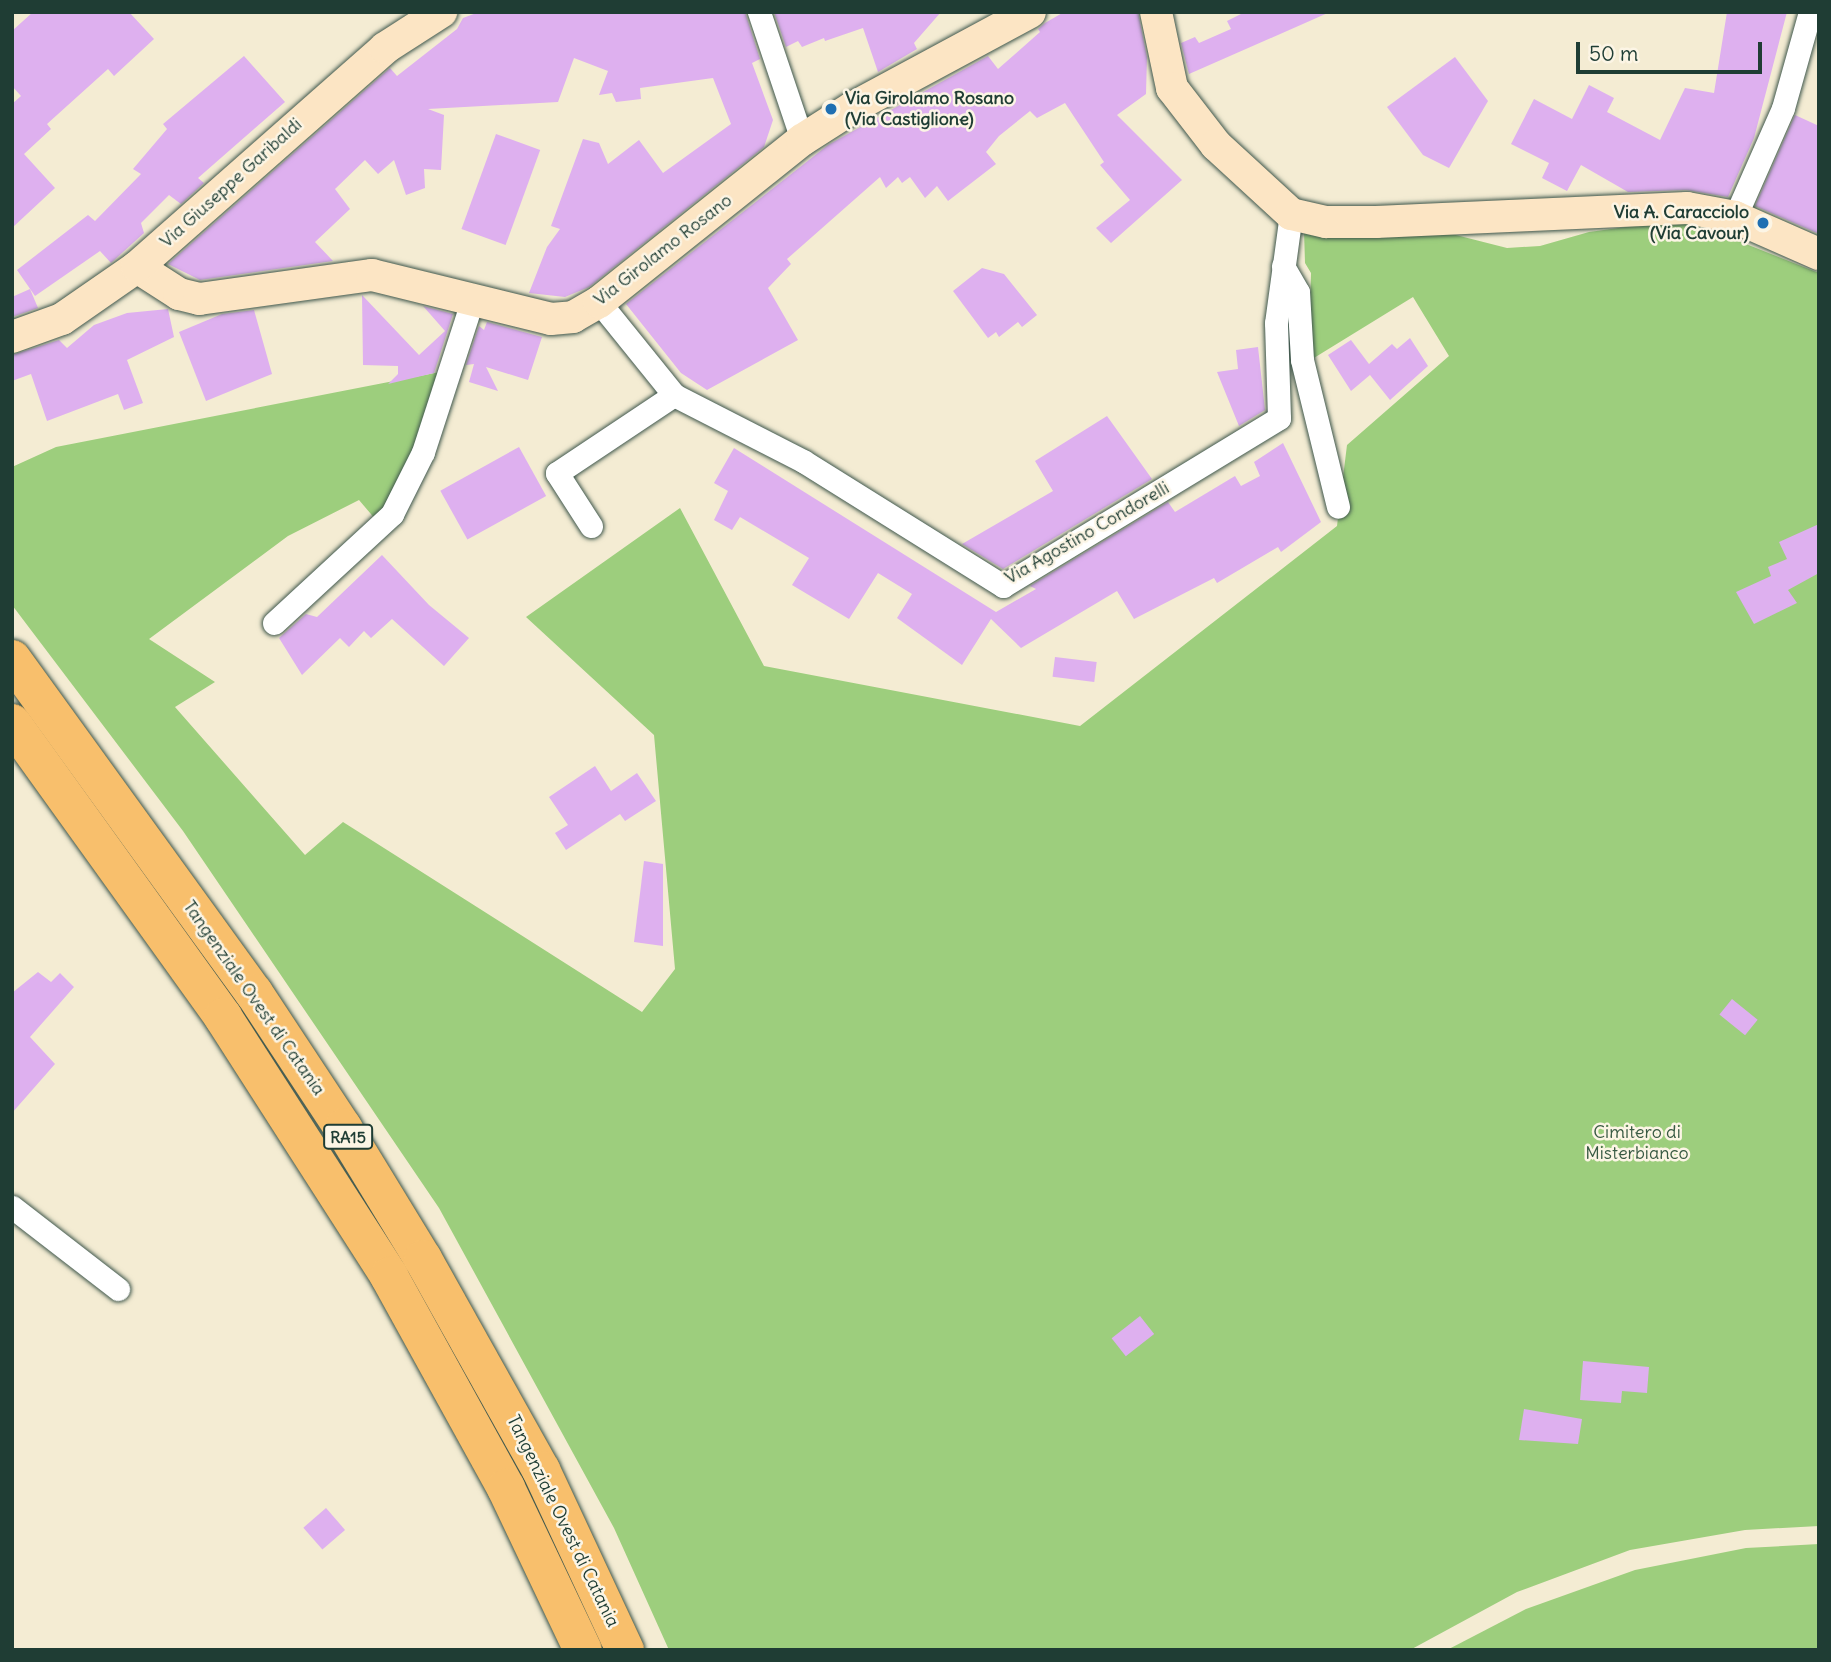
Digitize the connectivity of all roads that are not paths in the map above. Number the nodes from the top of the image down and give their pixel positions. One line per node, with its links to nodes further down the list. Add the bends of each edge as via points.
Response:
1 (441, 12): 11 (main road, Via Giuseppe Garibaldi, via 385,48)
2 (758, 12): 6 (street)
3 (1030, 12): 6 (main road, Via Girolamo Rosano)
4 (1156, 12): 7 (main road, via 1172,88 1216,145)
5 (1810, 12): 8 (street, via 1783,108)
6 (802, 140): 13 (main road, Via Girolamo Rosano)
7 (1291, 214): 8 (main road, via 1326,222 1376,222 1687,208); 10 (street, Via Agostino Condorelli)
8 (1735, 218): 9 (main road)
9 (1819, 254)
10 (1283, 266): 15 (street, Via Agostino Condorelli, via 1276,323 1279,418 1003,586 803,461); 16 (street, via 1298,292 1302,360)
11 (136, 267): 12 (main road, Via Girolamo Rosano, via 179,294 199,299 372,275); 14 (main road, Via Giuseppe Garibaldi, via 62,319)
12 (473, 298): 13 (main road, Via Girolamo Rosano, via 551,319 573,317); 18 (street, via 423,452 392,514)
13 (599, 302): 15 (street, Via Agostino Condorelli)
14 (12, 337)
15 (674, 395): 17 (street, via 556,473)
16 (1338, 507)
17 (591, 526)
18 (274, 623)
19 (12, 659): 24 (highway, Tangenziale Ovest di Catania / RA15, via 254,993 343,1128 541,1469)
20 (12, 723): 23 (highway, Tangenziale Ovest di Catania / RA15, via 223,1017 382,1264 506,1488)
21 (12, 1207): 22 (street)
22 (118, 1289)
23 (583, 1650)
24 (625, 1650)

